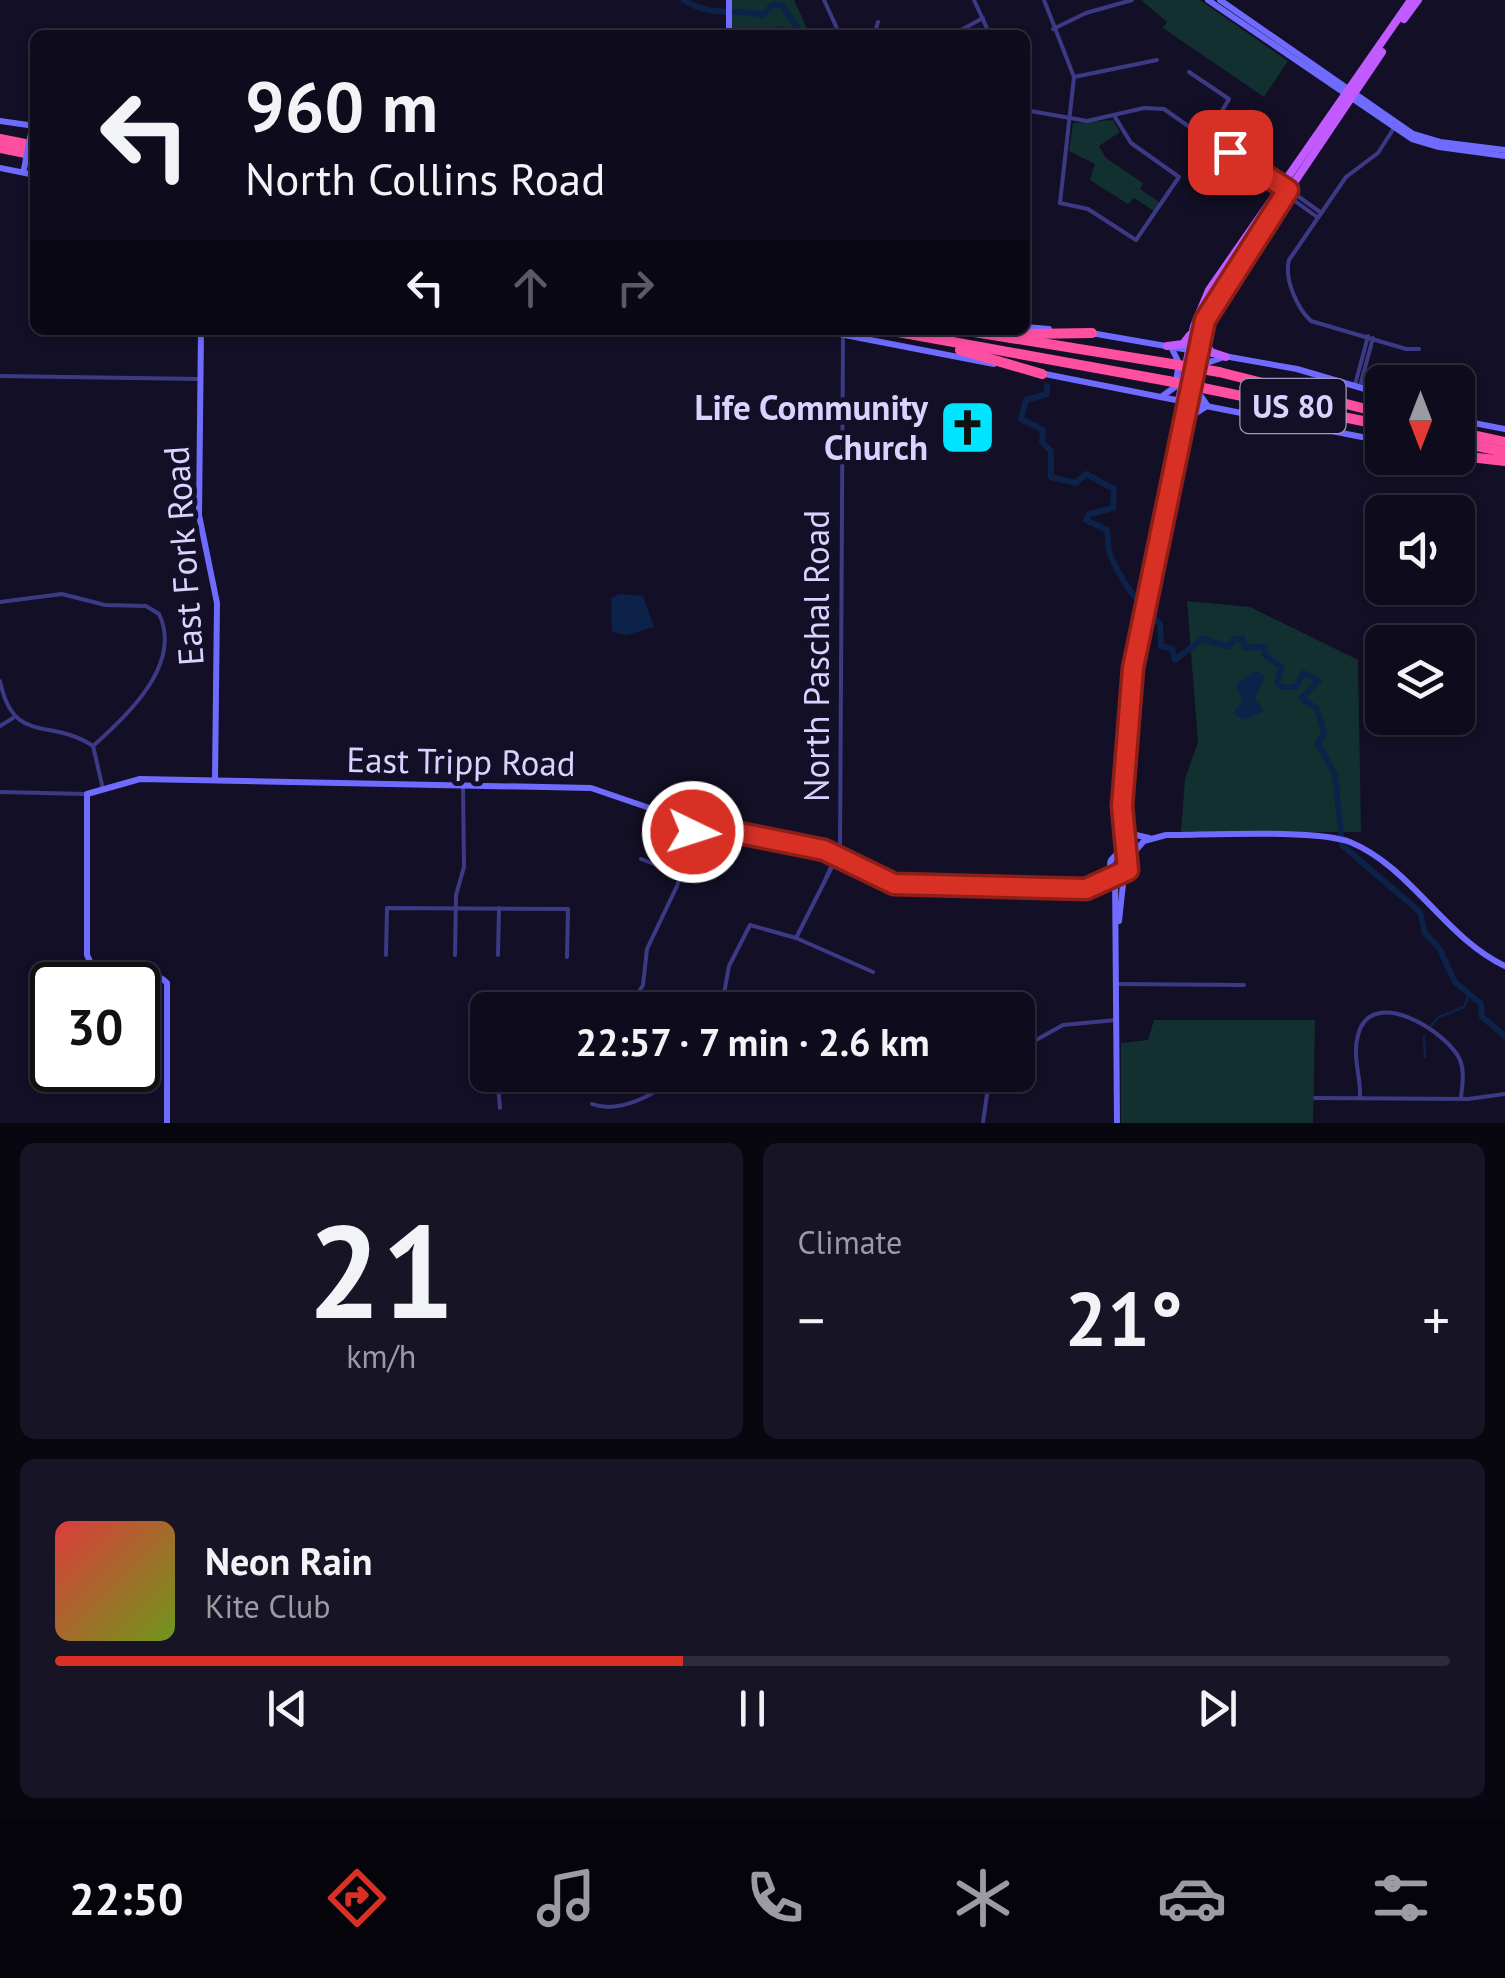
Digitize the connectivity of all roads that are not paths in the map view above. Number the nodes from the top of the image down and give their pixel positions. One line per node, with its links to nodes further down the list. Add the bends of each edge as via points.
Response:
1 (824, 0): 12 (street)
2 (974, 0): 9 (street)
3 (1044, 0): 16 (street)
4 (1132, 0): 16 (street)
5 (1208, 0): 20 (street)
6 (1220, 0): 20 (street)
7 (1414, 0): 20 (main road)
8 (729, 4): 11 (street)
9 (982, 18): 14 (street); 15 (street)
10 (878, 22): 13 (street)
11 (729, 30)
12 (838, 30)
13 (876, 30)
14 (961, 30)
15 (988, 30)
16 (1053, 30): 19 (street, via 1068,51)
17 (1157, 60): 19 (street)
18 (1189, 72): 27 (street, via 1229,99)
19 (1074, 77): 23 (street)
20 (1350, 94): 25 (street); 37 (main road)
21 (1030, 111): 23 (street)
22 (1115, 117): 23 (street); 23 (street, via 1131,143 1179,177 1136,240 1088,209 1060,203); 27 (street, via 1157,108)
23 (1070, 120)
24 (0, 121): 26 (street)
25 (1396, 126): 32 (street, via 1430,146); 38 (street)
26 (30, 127)
27 (1206, 136): 37 (street)
28 (0, 139): 30 (highway)
29 (30, 142): 35 (street, bridge)
30 (30, 145)
31 (0, 148): 33 (highway)
32 (1505, 153)
33 (30, 154)
34 (0, 168): 35 (street)
35 (24, 171): 36 (street)
36 (30, 173)
37 (1284, 190): 38 (street); 39 (main road)
38 (1320, 215): 50 (street, via 1287,266 1301,310 1311,321)
39 (1234, 264): 40 (main road, via 1209,290); 49 (main road)
40 (1194, 326): 51 (main road, via 1183,344); 53 (main road)
41 (1030, 328): 43 (street)
42 (1030, 332): 43 (highway)
43 (1092, 334): 51 (street)
44 (201, 335): 57 (street, East Fork Road)
45 (844, 335): 55 (street); 91 (street, North Paschal Road)
46 (915, 335): 55 (highway)
47 (917, 335): 64 (highway, US 80, bridge)
48 (993, 335): 63 (highway, US 80, bridge, via 1219,372)
49 (1201, 337): 53 (main road); 54 (main road, via 1211,352)
50 (1371, 337): 52 (street); 58 (street)
51 (1167, 346): 53 (street); 60 (street, via 1179,363 1174,387)
52 (1419, 349)
53 (1194, 352): 54 (street); 61 (main road)
54 (1226, 357): 58 (street); 62 (street, via 1204,364 1198,398)
55 (1042, 374): 60 (street)
56 (0, 376): 57 (street)
57 (200, 379): 82 (street, East Fork Road, via 200,531 217,603)
58 (1358, 385): 59 (street)
59 (1365, 388)
60 (1161, 397): 61 (street); 66 (street)
61 (1183, 402): 62 (street); 66 (street)
62 (1208, 406): 66 (street); 69 (street)
63 (1365, 409)
64 (1365, 421)
65 (1475, 423): 67 (street)
66 (1179, 424): 75 (street)
67 (1505, 429)
68 (1475, 436): 70 (highway)
69 (1365, 437)
70 (1505, 442)
71 (1475, 446): 72 (highway)
72 (1505, 452)
73 (1475, 458): 74 (highway)
74 (1505, 463)
75 (1145, 591): 77 (street); 77 (street)
76 (0, 602): 81 (street, via 62,594 105,606 146,606 159,614 162,660 124,720)
77 (1139, 626): 87 (street)
78 (0, 681): 79 (street)
79 (13, 718): 80 (street); 81 (street)
80 (0, 726)
81 (93, 746): 84 (street)
82 (215, 779): 83 (street, East Tripp Road); 84 (street, East Tripp Road, via 154,778)
83 (465, 785): 88 (street, East Tripp Road, via 596,789); 100 (street, via 464,867)
84 (103, 790): 86 (street, East Tripp Road)
85 (0, 792): 86 (street, East Tripp Road)
86 (88, 794): 125 (street, via 89,962 100,971 150,973 167,983)
87 (1120, 800): 89 (street); 93 (street, via 1120,848)
88 (695, 824): 91 (street, East Tripp Road); 95 (street)
89 (1122, 832): 90 (street); 94 (street)
90 (1150, 838): 94 (street); 108 (street, via 1348,842 1382,862)
91 (838, 857): 98 (street, East Tripp Road, via 894,884); 103 (street)
92 (641, 859): 95 (street)
93 (1112, 860): 94 (street); 96 (street); 98 (street)
94 (1128, 860): 96 (street)
95 (681, 874): 112 (street, via 647,949)
96 (1118, 874): 97 (street, East Tripp Road); 99 (street); 102 (street)
97 (1098, 886): 98 (street, East Tripp Road); 99 (street)
98 (1086, 889)
99 (1118, 890): 102 (street)
100 (454, 908): 101 (street); 104 (street, via 387,908); 105 (street)
101 (499, 908): 106 (street); 107 (street, via 568,909)
102 (1118, 922): 110 (street)
103 (796, 938): 109 (street); 113 (street, via 750,925 729,966)
104 (386, 955)
105 (455, 955)
106 (498, 956)
107 (567, 957)
108 (1505, 966)
109 (874, 972)
110 (1117, 984): 111 (street); 114 (street)
111 (1244, 984)
112 (638, 992)
113 (725, 992)
114 (1117, 1020): 115 (street, via 1063,1026); 127 (street)
115 (1035, 1041)
116 (498, 1092): 124 (street)
117 (653, 1092): 123 (street, via 613,1106)
118 (989, 1092): 126 (street)
119 (1505, 1094): 122 (street)
120 (1360, 1097): 121 (street); 122 (street); 122 (street, via 1360,1030 1367,1018 1390,1010 1451,1047 1462,1065)
121 (1315, 1098)
122 (1460, 1098)
123 (592, 1104)
124 (500, 1108)
125 (167, 1123)
126 (983, 1123)
127 (1117, 1123)

